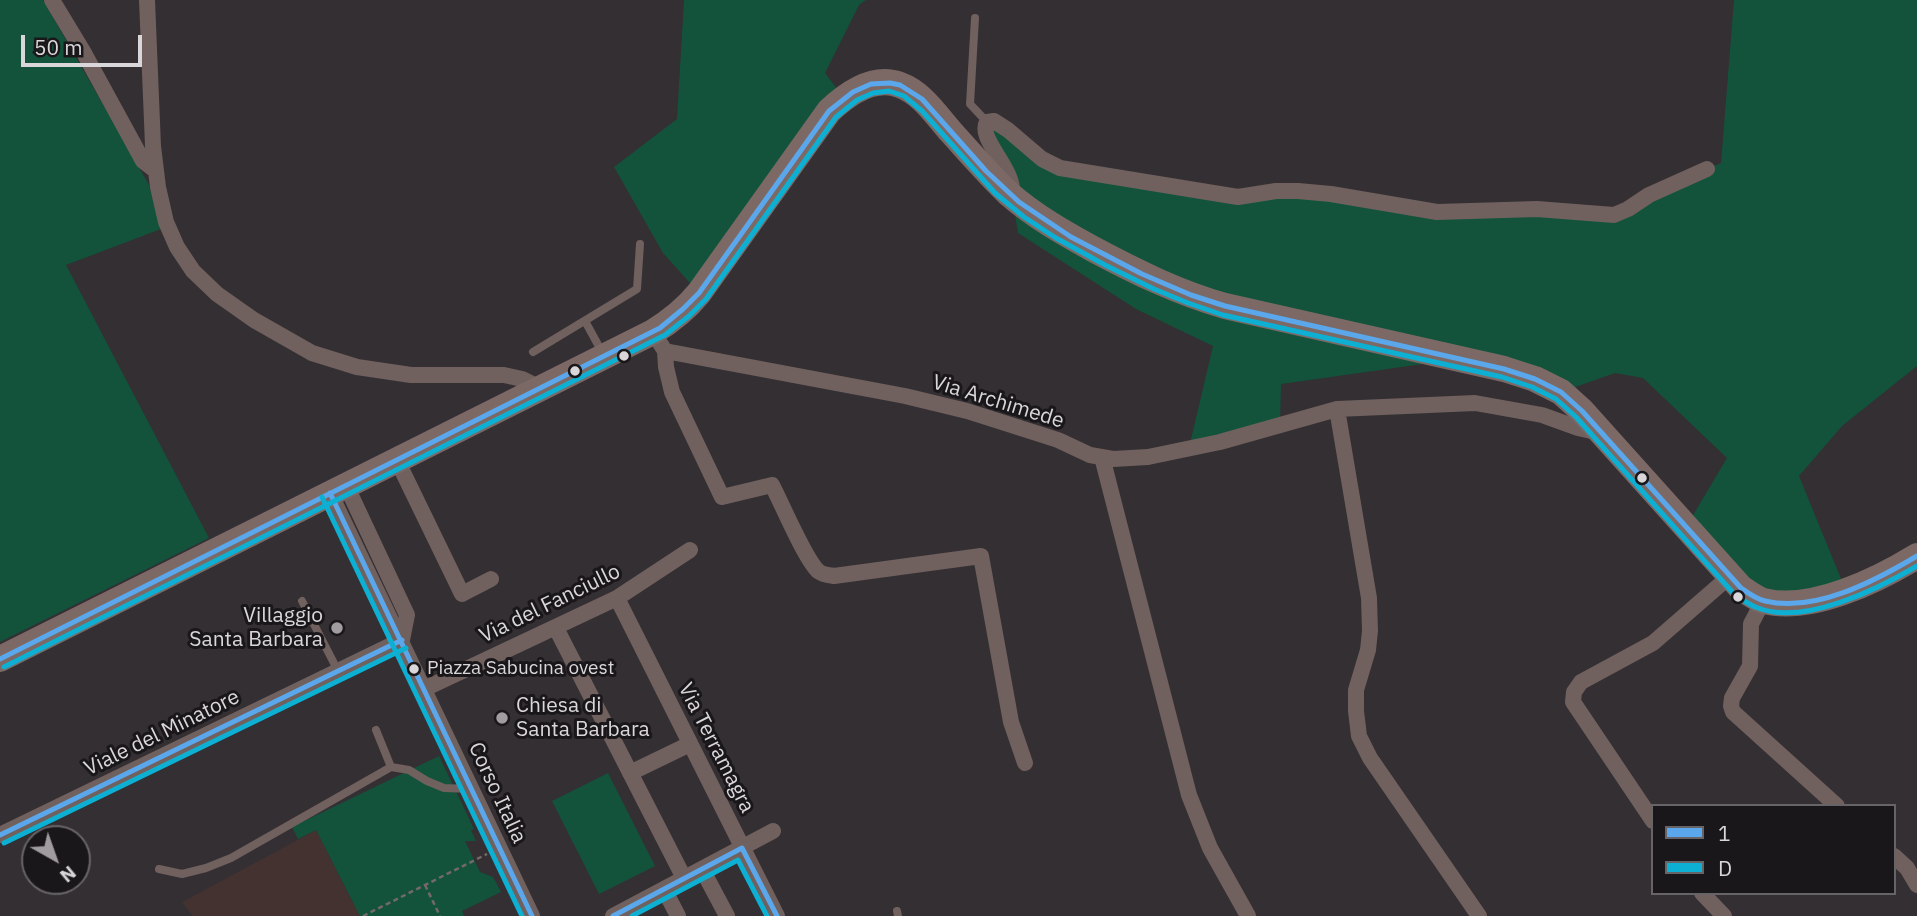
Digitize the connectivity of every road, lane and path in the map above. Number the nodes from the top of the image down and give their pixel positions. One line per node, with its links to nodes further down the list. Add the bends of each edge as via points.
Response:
1 (52, 0): 6 (street, via 143,161)
2 (146, 0): 6 (street)
3 (975, 19): 4 (lane, via 970,104)
4 (987, 122): 5 (street, via 994,121 1060,168 1238,197 1298,191 1437,212 1537,208 1614,215); 7 (street, via 985,135 1010,176)
5 (1707, 169)
6 (156, 171): 13 (street, via 166,222 193,271 254,320 312,353 357,367 411,375 503,375)
7 (1012, 196): 10 (main road, via 918,96 897,84 870,84 843,97 829,111 699,293); 15 (main road, via 1066,235 1196,298 1535,379 1561,392)
8 (640, 244): 9 (lane, via 637,289)
9 (585, 321): 11 (lane); 12 (lane)
10 (659, 341): 12 (main road); 16 (street, Via Archimede, via 967,411); 33 (street, via 671,392 722,497 772,485 816,569 834,576 981,556 1012,722)
11 (533, 352)
12 (604, 356): 13 (main road)
13 (540, 388): 17 (main road)
14 (1337, 409): 15 (street, Via Archimede, via 1475,403 1542,415); 16 (street, Via Archimede, via 1148,457); 59 (street, via 1368,598 1368,650 1356,690 1359,736)
15 (1602, 434): 21 (main road)
16 (1102, 457): 58 (street, via 1189,795 1210,848)
17 (397, 460): 18 (main road); 22 (street, via 462,594)
18 (338, 489): 27 (street, Corso Italia, via 394,608); 28 (main road)
19 (690, 550): 23 (street, Via del Fanciullo)
20 (1917, 556): 25 (main road, via 1857,588 1793,604)
21 (1730, 576): 25 (main road); 38 (street, via 1653,643 1581,682 1574,692 1573,702)
22 (491, 579)
23 (617, 598): 26 (street, Via del Fanciullo); 32 (street, Via Terramagra)
24 (302, 601): 29 (lane)
25 (1763, 601): 37 (street, via 1751,624 1750,666 1731,706 1738,718)
26 (556, 628): 30 (street, Via del Fanciullo); 35 (street)
27 (402, 640): 29 (street, Viale del Minatore); 30 (street, Corso Italia)
28 (0, 659)
29 (332, 674): 40 (street, Viale del Minatore)
30 (424, 689): 36 (street, Corso Italia)
31 (376, 730): 34 (lane)
32 (690, 744): 35 (street); 42 (street, Via Terramagra)
33 (1025, 763)
34 (391, 767): 36 (lane, via 409,769 444,788); 44 (lane, via 231,858 182,874)
35 (630, 773): 46 (street)
36 (471, 789): 41 (street, Corso Italia)
37 (1835, 804)
38 (1651, 818)
39 (773, 831): 42 (street)
40 (7, 832)
41 (499, 848): 47 (path); 54 (street, Corso Italia)
42 (742, 848): 45 (street); 57 (street, Via Terramagra)
43 (1896, 858): 48 (street)
44 (159, 869)
45 (702, 869): 46 (street); 56 (street)
46 (684, 878): 49 (street)
47 (425, 885): 52 (path); 53 (path)
48 (1917, 885)
49 (664, 889): 51 (street); 55 (street)
50 (1704, 895): 60 (street)
51 (623, 914)
52 (363, 916)
53 (440, 916)
54 (532, 916)
55 (678, 916)
56 (727, 916)
57 (777, 916)
58 (1248, 916)
59 (1479, 916)
60 (1724, 916)

